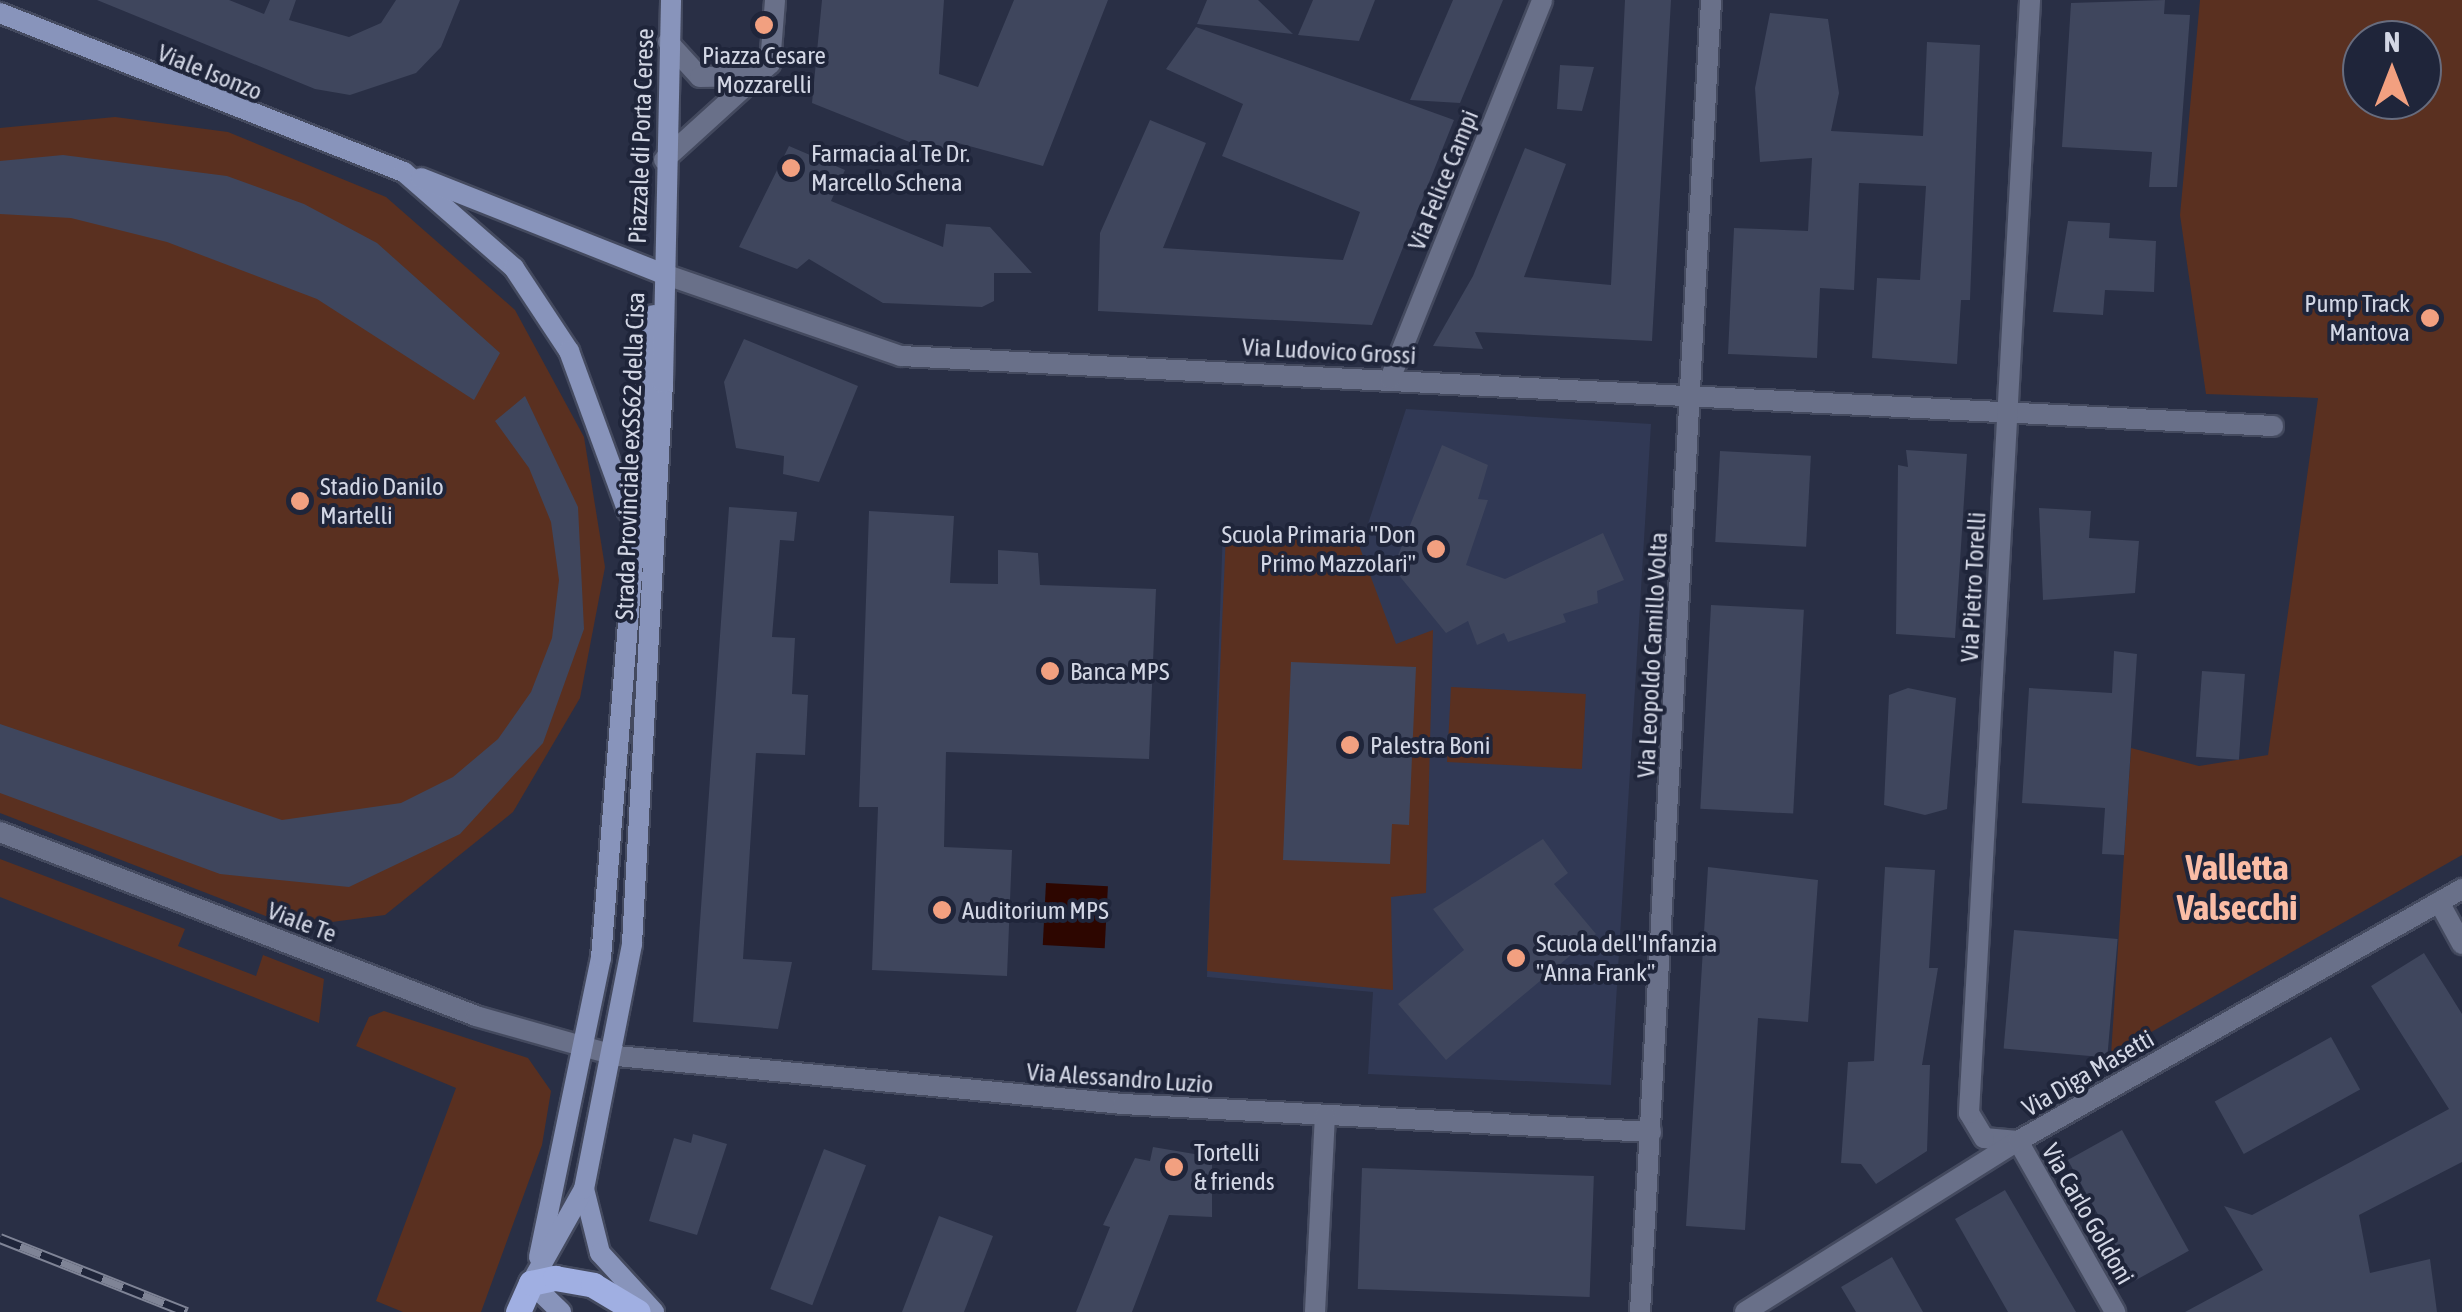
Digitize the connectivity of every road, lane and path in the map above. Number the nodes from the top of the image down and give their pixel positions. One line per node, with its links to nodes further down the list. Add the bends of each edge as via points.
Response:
1 (671, 0): 7 (main road, Piazzale di Porta Cerese)
2 (775, 0): 8 (street, via 770,64)
3 (1542, 0): 12 (street, Via Felice Campi)
4 (1711, 0): 13 (street, Via Leopoldo Camillo Volta)
5 (2030, 0): 14 (street, Via Pietro Torelli)
6 (0, 13): 10 (main road, Viale Isonzo)
7 (668, 42): 8 (street, via 700,77); 9 (main road, Piazzale di Porta Cerese)
8 (756, 76): 9 (street)
9 (664, 160): 11 (main road, Piazzale di Porta Cerese)
10 (404, 172): 11 (main road, Viale Isonzo); 16 (main road, Viale Isonzo, via 514,268 570,350)
11 (661, 273): 12 (street, Via Ludovico Grossi, via 901,356); 16 (main road, Strada Provinciale exSS62 della Cisa); 22 (main road, Strada Provinciale exSS62 della Cisa, via 632,944)
12 (1390, 379): 13 (street, Via Ludovico Grossi)
13 (1691, 396): 14 (street, Via Ludovico Grossi); 24 (street, Via Leopoldo Camillo Volta)
14 (2008, 412): 15 (street, Via Ludovico Grossi); 25 (street, Via Pietro Torelli, via 1969,1113 1984,1138)
15 (2273, 426)
16 (632, 523): 21 (main road, Strada Provinciale exSS62 della Cisa)
17 (0, 832): 21 (street, Viale Te, via 476,1016)
18 (2462, 889): 19 (street, Via Diga Masetti)
19 (2439, 902): 20 (street); 25 (street, Via Diga Masetti)
20 (2462, 944)
21 (589, 1050): 22 (street, Via Alessandro Luzio); 27 (main road, Strada Provinciale exSS62 della Cisa)
22 (617, 1056): 23 (street, Via Alessandro Luzio, via 812,1080); 26 (main road, Strada Provinciale exSS62 della Cisa)
23 (1325, 1115): 24 (street, Via Alessandro Luzio); 32 (street)
24 (1650, 1132): 33 (street, Via Leopoldo Camillo Volta)
25 (2018, 1141): 34 (street, Via Diga Masetti); 35 (street, Via Carlo Goldoni)
26 (584, 1189): 27 (main road, Strada Provinciale exSS62 della Cisa); 31 (main road, via 600,1254)
27 (532, 1283): 28 (main road); 29 (main road); 30 (main road, via 593,1285)
28 (518, 1312)
29 (561, 1312)
30 (638, 1312)
31 (654, 1312)
32 (1315, 1312)
33 (1640, 1312)
34 (1745, 1312)
35 (2116, 1312)

